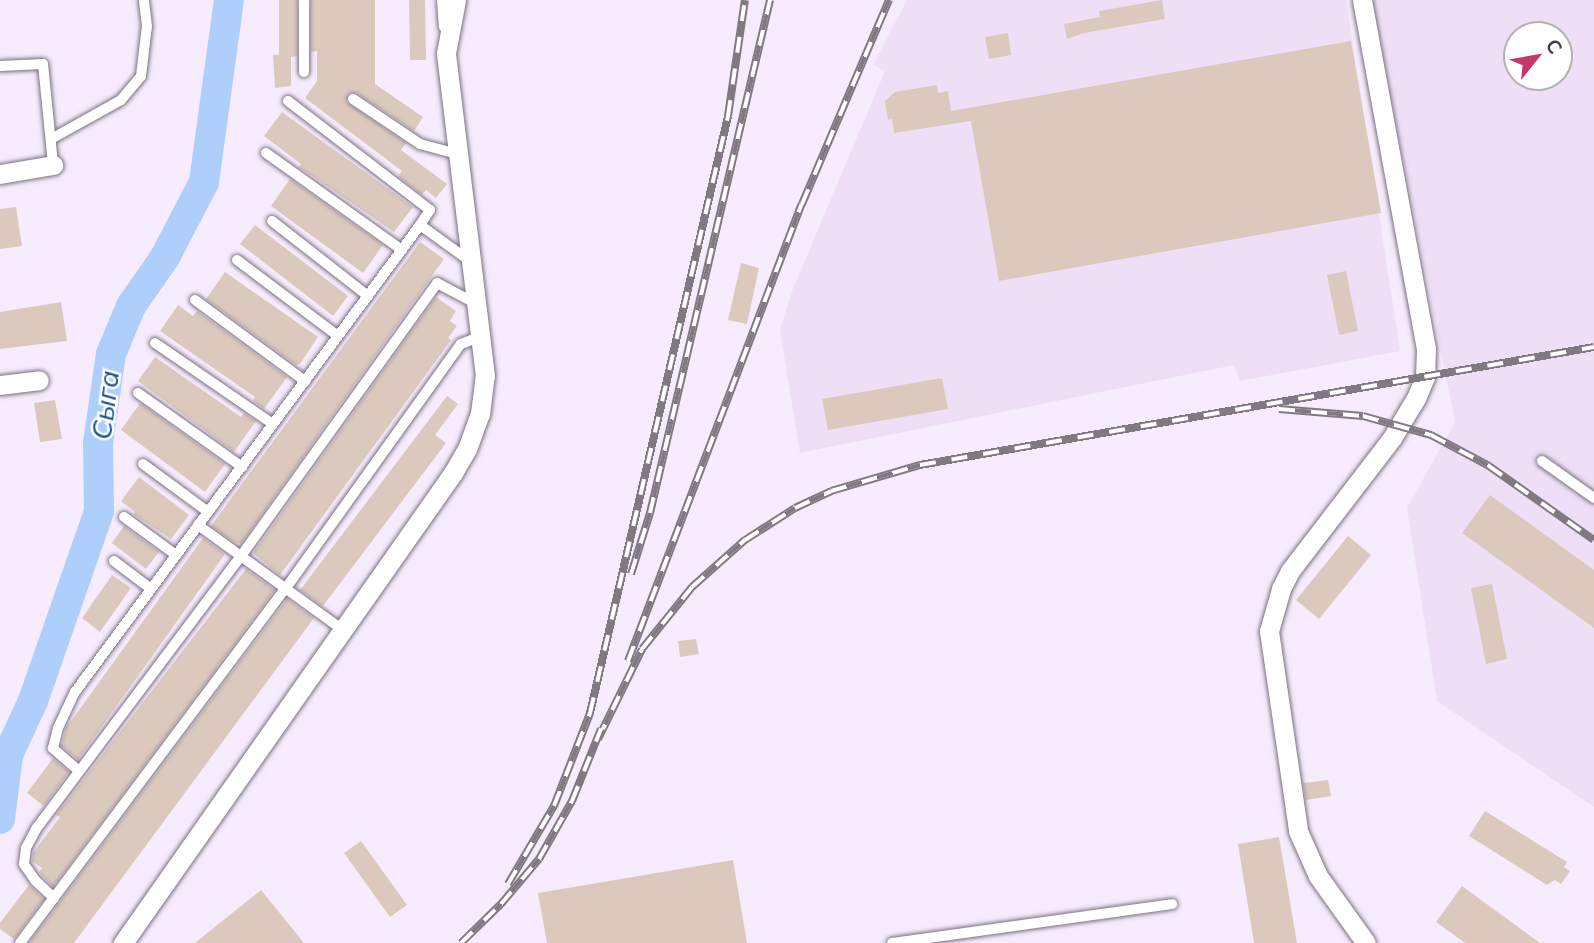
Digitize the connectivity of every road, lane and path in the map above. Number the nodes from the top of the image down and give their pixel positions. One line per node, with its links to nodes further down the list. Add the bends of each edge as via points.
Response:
1 (144, 0): 11 (lane, via 147,26 141,76 121,100)
2 (304, 0): 8 (lane)
3 (442, 0): 6 (lane)
4 (456, 0): 6 (street)
5 (1362, 0): 51 (street, via 1426,349 1425,377 1392,438 1290,571 1269,631 1298,831 1318,876)
6 (446, 53): 13 (street)
7 (0, 66): 11 (lane, via 43,64)
8 (304, 72)
9 (352, 99): 13 (lane, via 420,144)
10 (288, 102): 17 (lane, via 430,210)
11 (51, 139): 14 (lane)
12 (266, 153): 18 (lane)
13 (458, 154): 20 (street)
14 (53, 165): 15 (street)
15 (0, 174)
16 (272, 221): 21 (lane)
17 (420, 225): 18 (lane); 20 (lane)
18 (402, 250): 21 (lane)
19 (237, 260): 24 (lane)
20 (470, 262): 23 (street)
21 (368, 296): 24 (lane)
22 (195, 300): 28 (lane)
23 (475, 303): 25 (street); 40 (lane, via 437,283)
24 (338, 336): 28 (lane)
25 (479, 337): 42 (lane, via 461,344); 44 (street, via 485,376 480,414 467,449)
26 (155, 343): 31 (lane)
27 (39, 380): 29 (street)
28 (305, 381): 31 (lane)
29 (0, 386)
30 (138, 393): 34 (lane)
31 (273, 424): 34 (lane)
32 (1542, 461): 35 (lane)
33 (143, 464): 36 (lane)
34 (242, 467): 36 (lane)
35 (1594, 498)
36 (208, 512): 38 (lane)
37 (124, 517): 39 (lane)
38 (198, 525): 39 (lane); 40 (lane)
39 (176, 555): 43 (lane)
40 (241, 556): 42 (lane); 45 (lane)
41 (114, 561): 43 (lane)
42 (286, 588): 44 (lane); 46 (lane)
43 (151, 589): 45 (lane, via 75,692 58,728 53,748)
44 (343, 629): 49 (street)
45 (79, 771): 46 (lane, via 26,848 24,864)
46 (54, 898): 48 (lane)
47 (1172, 904): 50 (lane)
48 (20, 943)
49 (123, 943)
50 (892, 943)
51 (1366, 943)

